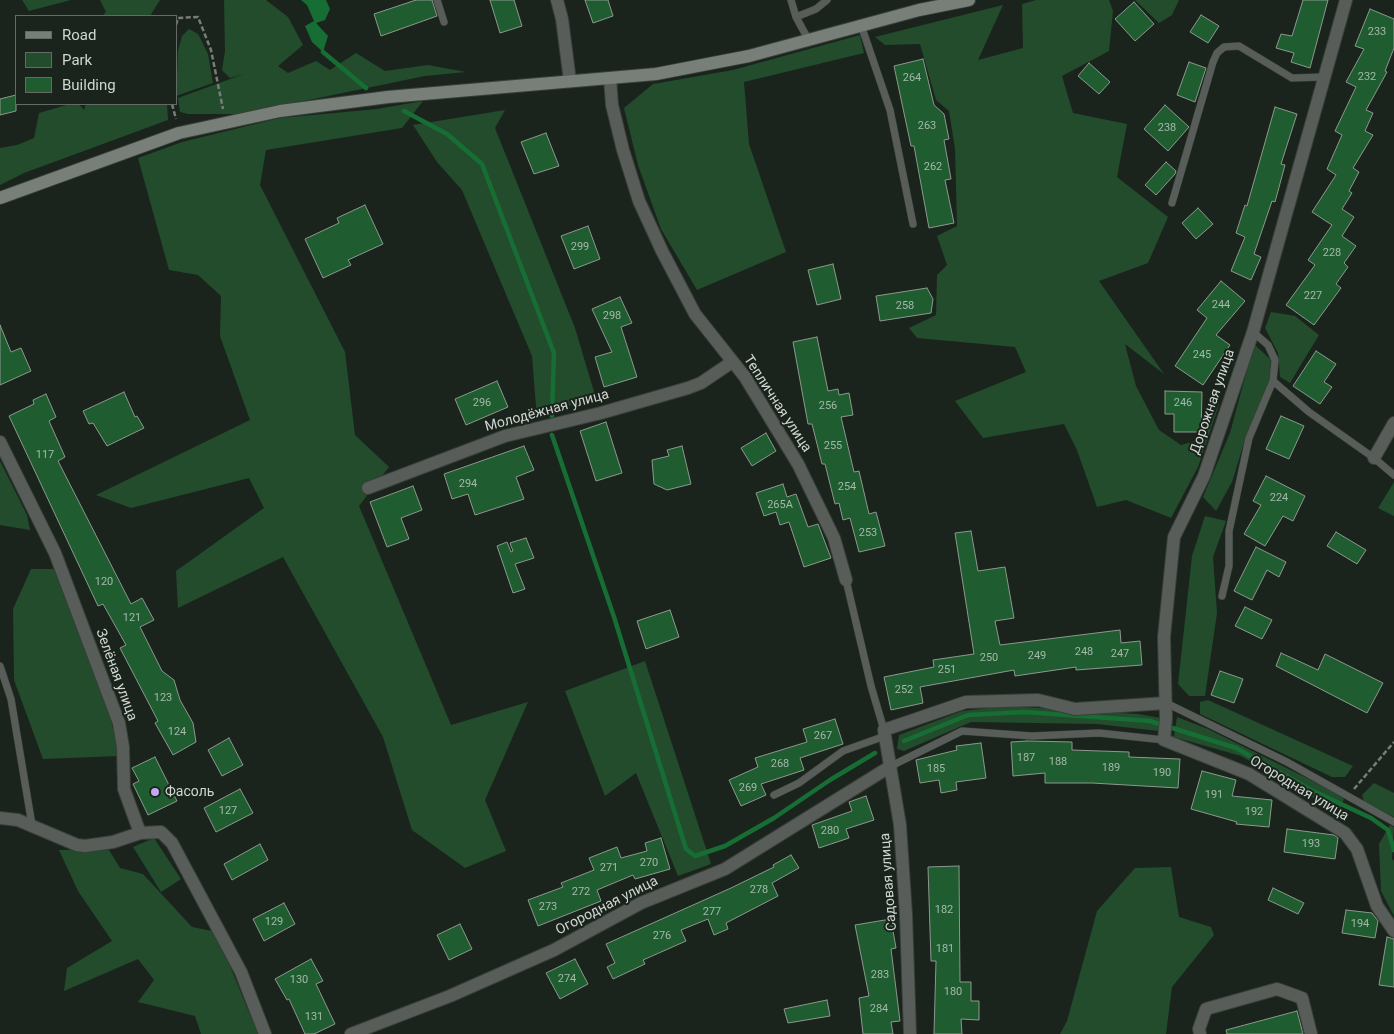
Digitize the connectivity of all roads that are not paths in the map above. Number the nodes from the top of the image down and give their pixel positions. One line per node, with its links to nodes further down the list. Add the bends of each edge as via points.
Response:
1 (438, 0): 8 (lane)
2 (557, 0): 13 (street)
3 (791, 0): 7 (lane)
4 (827, 0): 7 (lane)
5 (969, 0): 9 (street)
6 (1346, 0): 11 (street, Дорожная улица)
7 (796, 18): 10 (lane)
8 (444, 22)
9 (861, 25): 10 (street); 16 (lane, via 890,110)
10 (808, 39): 12 (street, via 704,66)
11 (1323, 77): 15 (lane, via 1292,78 1239,46 1224,47 1213,62); 17 (street, Дорожная улица)
12 (610, 78): 13 (street); 18 (street, Тепличная улица, via 612,105 639,201 695,314)
13 (570, 81): 14 (street, via 388,97 280,111 226,122 178,133)
14 (0, 198)
15 (1172, 203)
16 (913, 224)
17 (1253, 332): 19 (lane, via 1268,345 1275,360); 28 (street, Дорожная улица, via 1204,476 1174,537 1164,638)
18 (732, 362): 24 (street, Молодёжная улица, via 688,388 505,436); 25 (street, Тепличная улица, via 745,377 798,464 834,538)
19 (1274, 381): 22 (lane, via 1309,412); 26 (lane, via 1248,438 1229,531 1228,566)
20 (1394, 423): 22 (street)
21 (0, 442): 36 (street, Зелёная улица, via 55,553 119,723 124,789)
22 (1374, 458): 23 (lane)
23 (1394, 475)
24 (368, 488)
25 (846, 580): 30 (lane, Тепличная улица)
26 (1222, 596)
27 (0, 666): 35 (lane, via 11,699)
28 (1166, 702): 29 (street, Дорожная улица); 30 (street, via 1075,709 1038,700 966,702); 34 (lane)
29 (1165, 730): 31 (lane, via 1032,736 962,731); 37 (street, Огородная улица, via 1248,774 1345,833 1357,849 1377,906)
30 (885, 733): 31 (street, Садовая улица); 32 (lane, via 843,751 799,783)
31 (891, 766): 39 (street, Огородная улица, via 725,869 641,903 554,950 450,996); 40 (street, Садовая улица, via 901,835)
32 (774, 795)
33 (0, 818): 35 (street)
34 (1394, 822)
35 (32, 825): 36 (street, via 85,846 113,842)
36 (140, 833): 38 (street, via 161,832 172,843 241,972)
37 (1394, 931)
38 (265, 1034)
39 (351, 1034)
40 (910, 1034)
41 (1200, 1034): 42 (street, via 1206,1009 1277,988 1302,998)
42 (1311, 1034)

